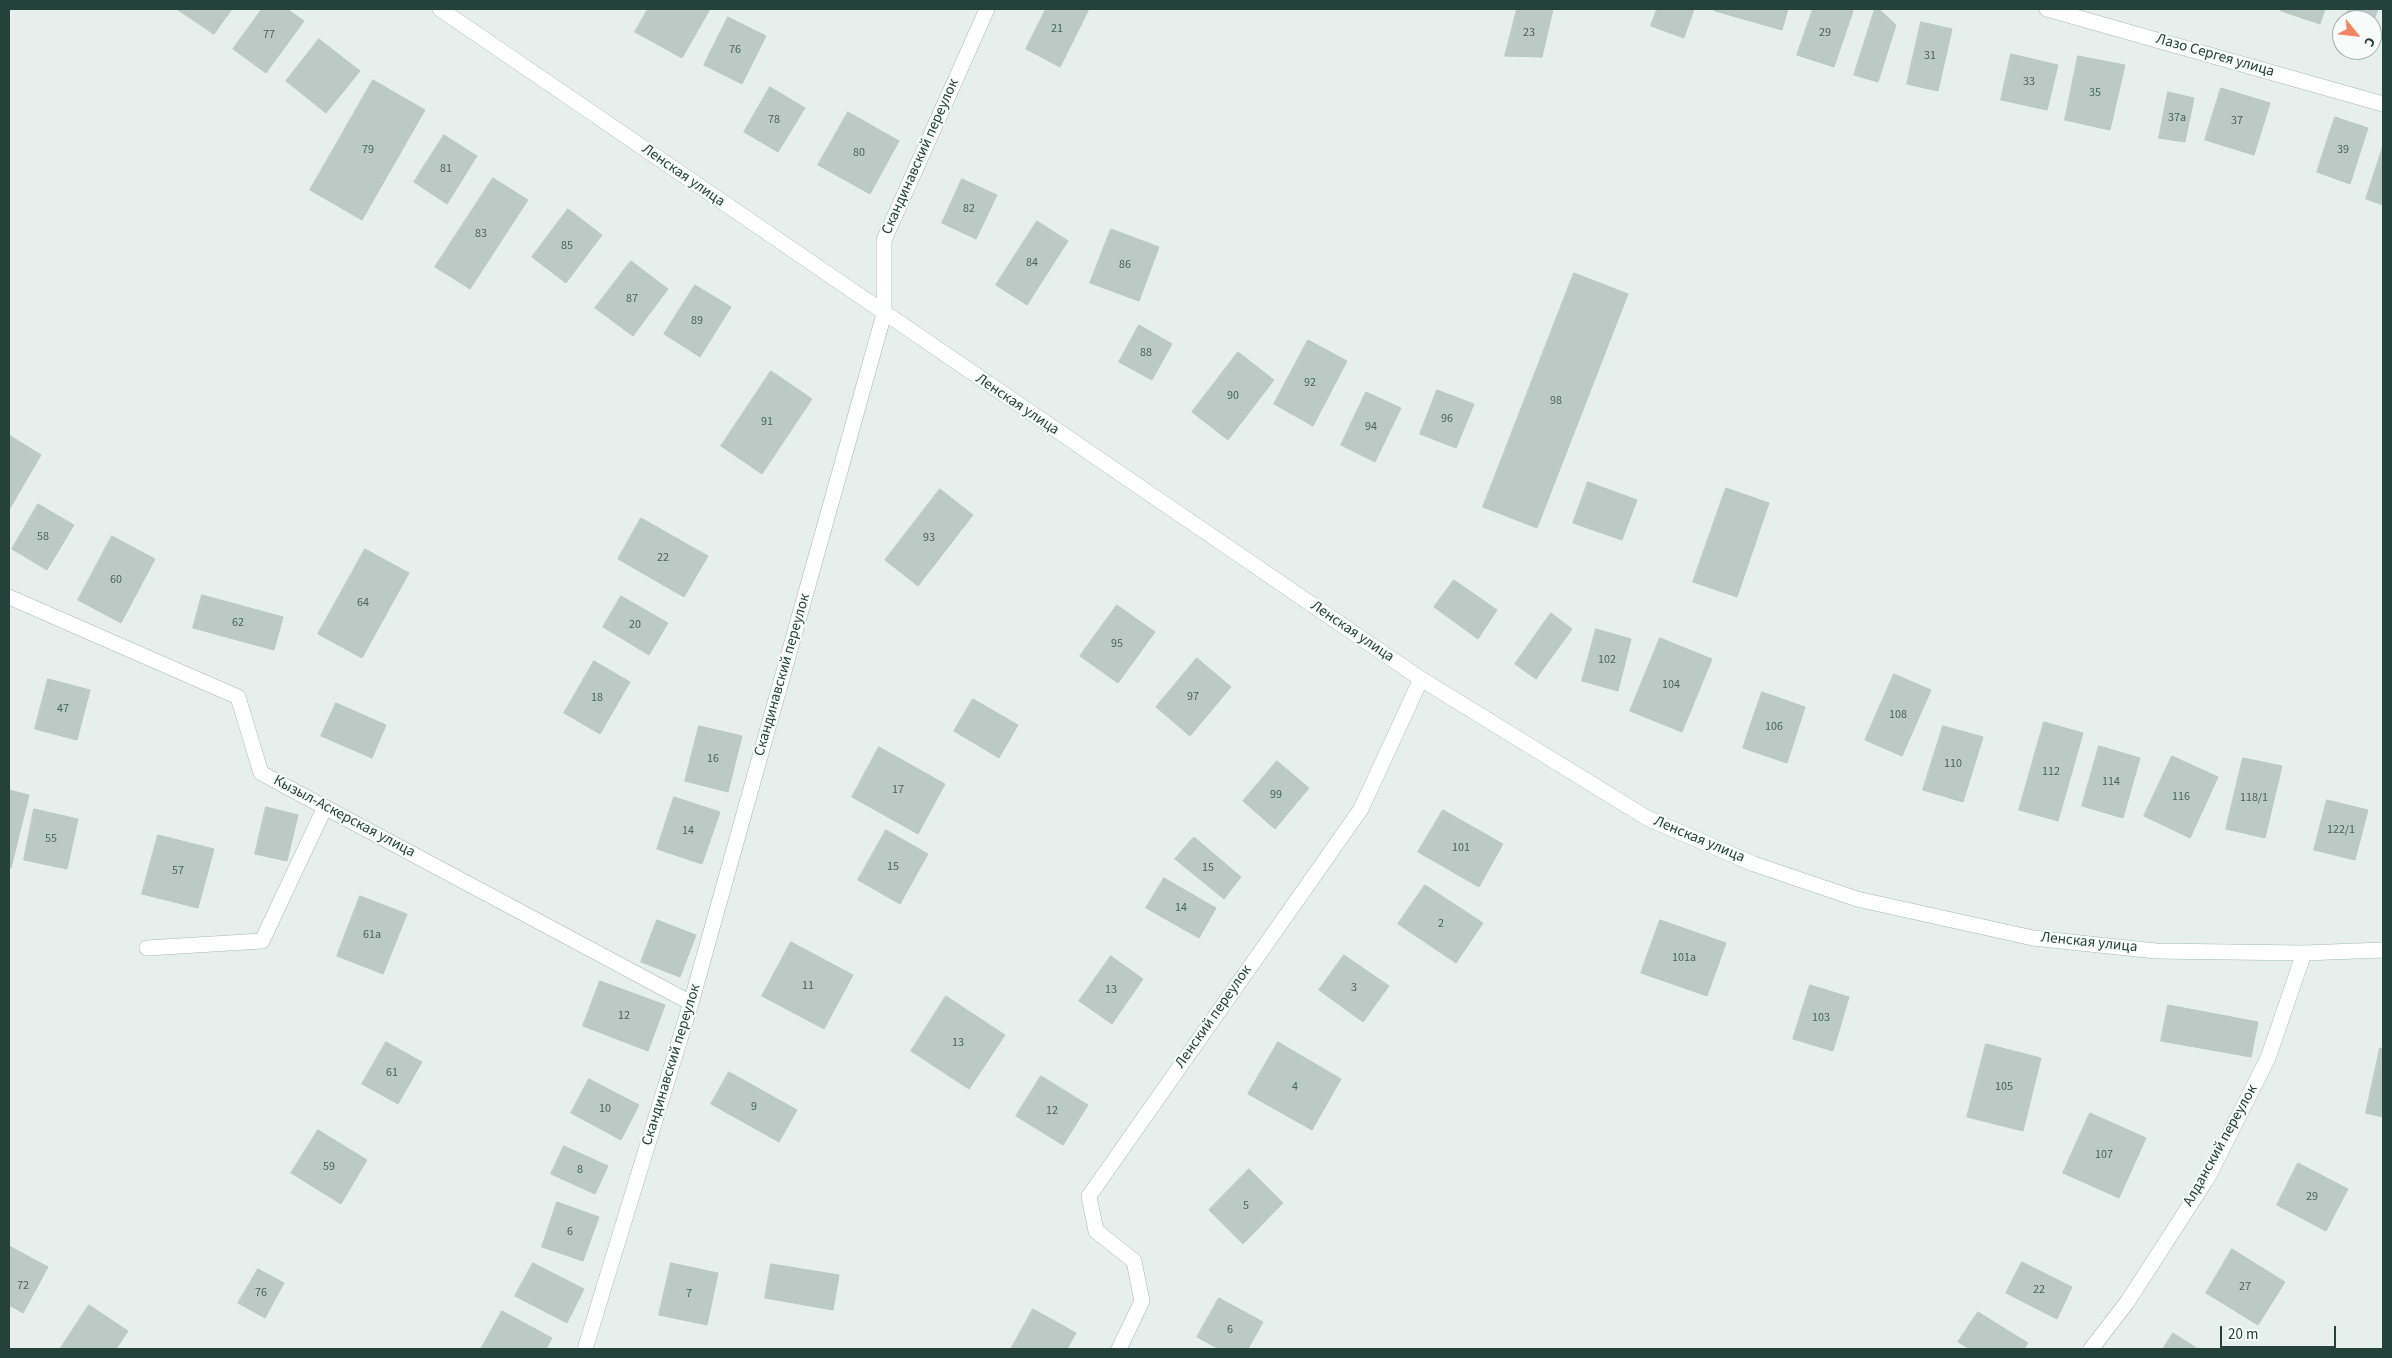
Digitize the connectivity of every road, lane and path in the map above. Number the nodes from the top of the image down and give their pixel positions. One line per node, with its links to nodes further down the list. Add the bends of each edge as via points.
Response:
1 (440, 9): 5 (street, Ленская улица)
2 (987, 9): 5 (street, Скандинавский переулок, via 884,240)
3 (2047, 9): 4 (street, Лазо Сергея улица)
4 (2383, 104)
5 (884, 314): 7 (street, Ленская улица); 12 (street, Скандинавский переулок)
6 (9, 597): 8 (street, Кызыл-Аскерская улица, via 238,698 261,773)
7 (1421, 679): 11 (street, Ленская улица, via 1647,818 1754,864 1857,899 2033,938 2156,951); 14 (street, Ленский переулок, via 1361,808 1089,1196 1096,1231 1134,1261 1136,1269 1142,1301)
8 (325, 807): 9 (street, via 262,941); 12 (street, Кызыл-Аскерская улица)
9 (147, 948)
10 (2383, 950): 11 (street, Ленская улица)
11 (2304, 954): 15 (street, Алданский переулок, via 2268,1058 2208,1177 2128,1301)
12 (691, 1003): 13 (street, Скандинавский переулок)
13 (585, 1349)
14 (1119, 1349)
15 (2091, 1349)

